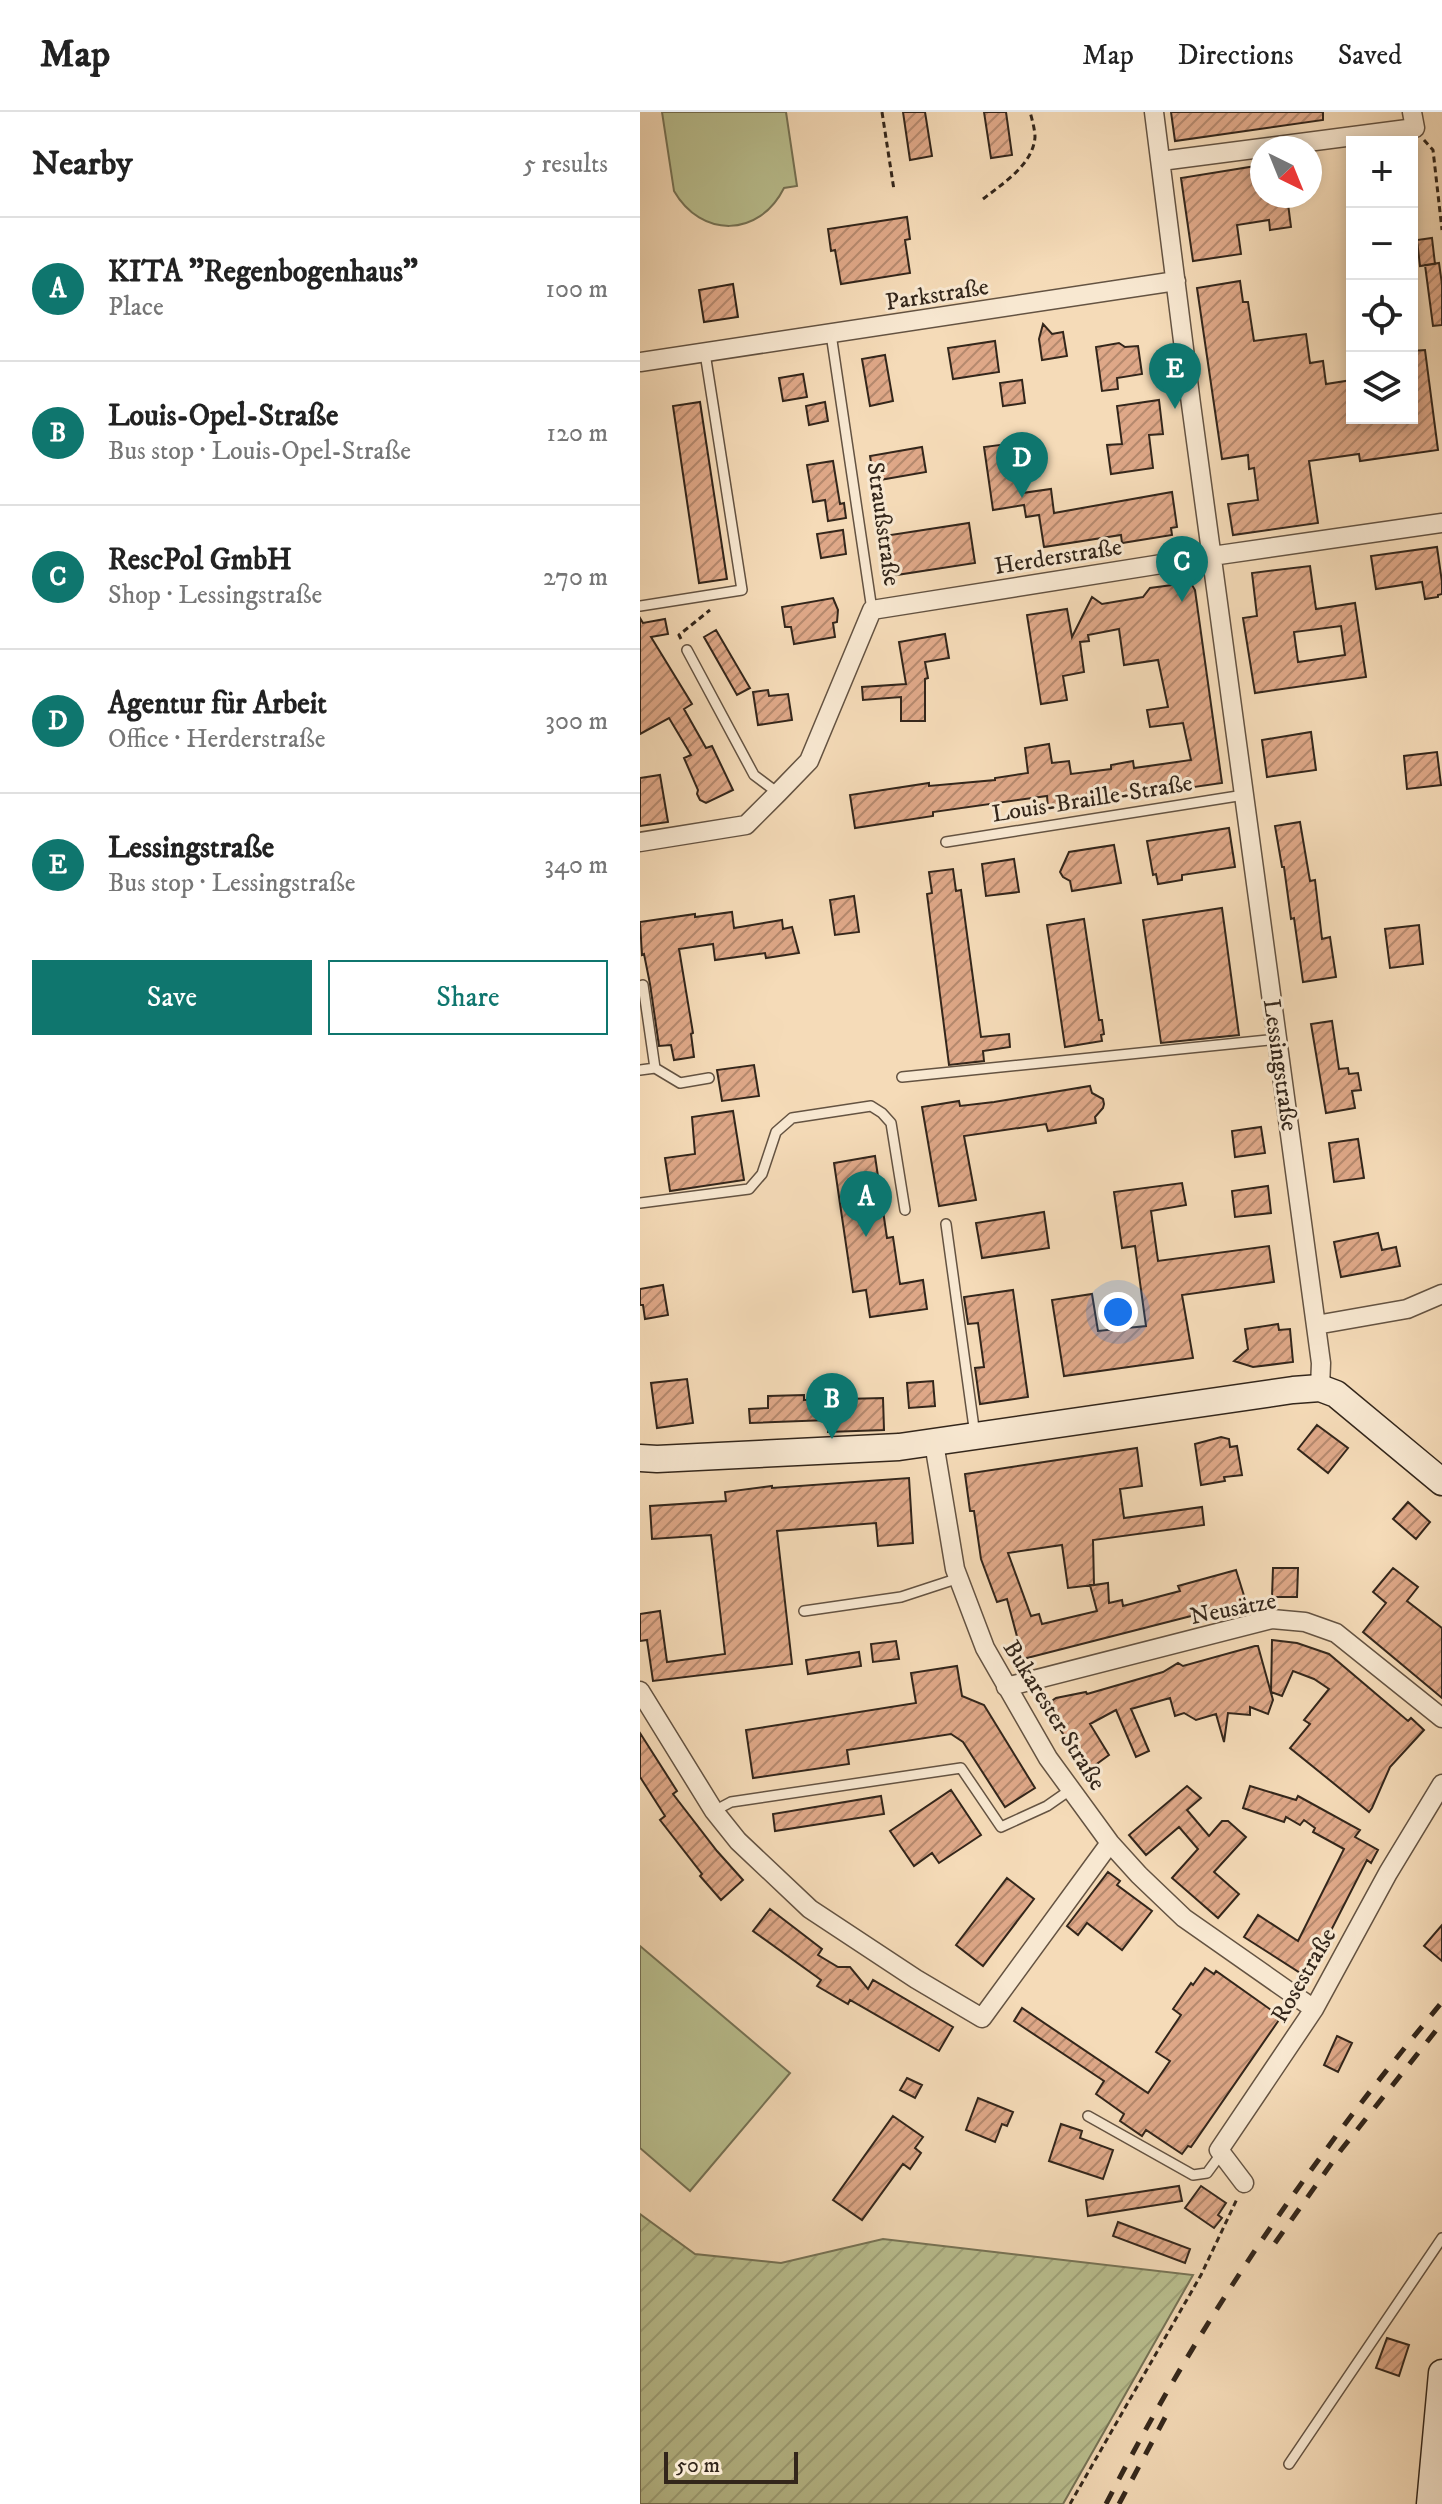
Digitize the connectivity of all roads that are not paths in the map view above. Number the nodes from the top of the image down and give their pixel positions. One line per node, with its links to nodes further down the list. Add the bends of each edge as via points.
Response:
1 (1154, 112): 3 (street, Lessingstraße)
2 (1414, 120): 3 (street)
3 (1161, 161): 4 (street, Lessingstraße)
4 (1176, 281): 5 (street, Parkstraße); 9 (street, Lessingstraße)
5 (831, 334): 6 (street, Parkstraße); 11 (lane, Straußstraße)
6 (705, 353): 7 (street, Parkstraße); 10 (lane, via 742,590)
7 (640, 362)
8 (1442, 523): 9 (street, Herderstraße)
9 (1212, 556): 11 (street, Herderstraße); 14 (street, Lessingstraße)
10 (640, 606)
11 (872, 610): 13 (street, Straußstraße, via 809,761)
12 (687, 650): 13 (lane, via 754,775)
13 (778, 793): 15 (street, Straußstraße, via 746,825)
14 (1244, 795): 16 (lane, Louis-Braille-Straße); 18 (street, Lessingstraße)
15 (640, 842)
16 (946, 842)
17 (640, 986): 19 (lane)
18 (1278, 1039): 21 (lane); 27 (street, Lessingstraße)
19 (655, 1068): 20 (lane); 22 (lane, via 680,1083)
20 (640, 1070)
21 (902, 1077)
22 (709, 1078)
23 (640, 1203): 24 (lane, via 749,1189 762,1174 776,1132 792,1118 871,1106 891,1123)
24 (905, 1210)
25 (946, 1224): 29 (lane)
26 (1442, 1294): 27 (street, via 1407,1309)
27 (1316, 1325): 28 (street, Lessingstraße)
28 (1320, 1388): 29 (main road); 32 (main road, via 1336,1394)
29 (975, 1438): 30 (main road)
30 (934, 1443): 31 (main road); 33 (street, Bukarester Straße)
31 (640, 1458)
32 (1442, 1482)
33 (959, 1578): 34 (lane, via 901,1597); 35 (street, Bukarester Straße)
34 (804, 1611)
35 (1006, 1687): 37 (street, Neusätze, via 1272,1619 1305,1622 1336,1633); 39 (street, Bukarester Straße)
36 (640, 1691): 40 (street)
37 (1442, 1718)
38 (1442, 1784): 42 (street, Rosestraße)
39 (1070, 1790): 40 (lane, via 1001,1827 961,1768 731,1802); 41 (street, Bukarester Straße)
40 (714, 1811): 41 (street, via 810,1909 982,2018)
41 (1110, 1843): 42 (street, Bukarester Straße, via 1184,1918)
42 (1314, 2009): 44 (street, Rosestraße)
43 (1088, 2116): 44 (lane, via 1193,2175 1207,2173)
44 (1221, 2154): 45 (street)
45 (1244, 2183)
46 (1442, 2238): 48 (lane)
47 (1442, 2373): 49 (main road)
48 (1289, 2464)
49 (1435, 2490)

